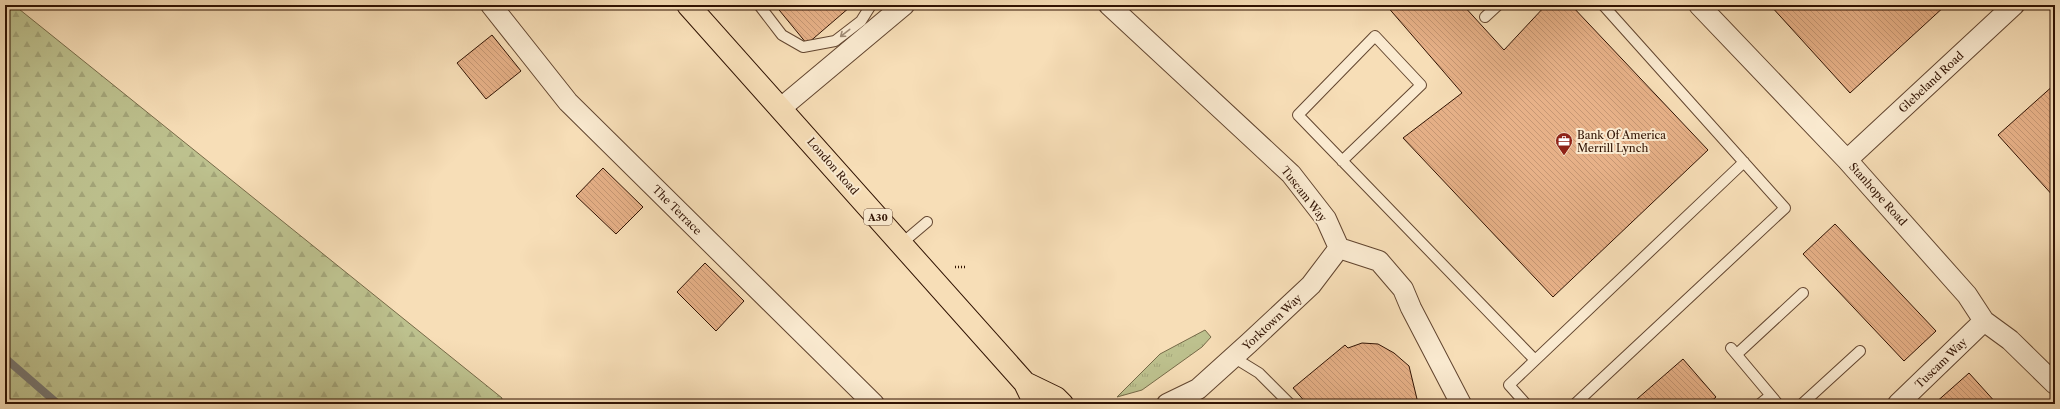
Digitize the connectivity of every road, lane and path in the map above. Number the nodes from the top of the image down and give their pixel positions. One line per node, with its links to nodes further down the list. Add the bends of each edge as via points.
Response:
1 (491, 5): 28 (street, The Terrace, via 568,102)
2 (688, 5): 12 (main road, London Road / A30)
3 (759, 5): 4 (lane, one-way to 3, via 860,21 835,42 803,47 782,35)
4 (871, 5)
5 (904, 5): 12 (street)
6 (1110, 5): 18 (street, Tuscam Way, via 1291,174 1326,219)
7 (1498, 5): 11 (lane)
8 (1603, 5): 15 (lane)
9 (1699, 5): 14 (street, Stanhope Road)
10 (2014, 5): 14 (street, Glebeland Road)
11 (1486, 17)
12 (781, 108): 17 (main road, London Road / A30)
13 (1342, 160): 13 (lane, via 1421,85 1375,36 1298,115); 23 (lane)
14 (1847, 160): 20 (street, Stanhope Road, via 1967,295)
15 (1744, 162): 23 (lane); 35 (lane, via 1785,208)
16 (927, 222): 17 (lane)
17 (901, 244): 24 (main road, London Road / A30)
18 (1339, 248): 22 (street, Yorktown Way, via 1311,285); 33 (street, via 1378,261 1404,289 1418,322)
19 (1803, 293): 26 (lane, via 1734,351)
20 (1984, 321): 25 (street, Stanhope Road, via 2010,340); 39 (street, Tuscam Way)
21 (1860, 351): 38 (lane)
22 (1234, 357): 27 (street, Yorktown Way); 32 (lane, via 1259,373)
23 (1535, 360): 34 (lane, via 1509,385)
24 (1025, 383): 29 (main road, London Road / A30); 30 (main road, London Road / A30, via 1056,398)
25 (2055, 384)
26 (1770, 396): 36 (lane); 37 (lane)
27 (1193, 397): 31 (street, Yorktown Way)
28 (874, 404)
29 (1035, 404)
30 (1062, 404)
31 (1167, 404)
32 (1290, 404)
33 (1461, 404)
34 (1526, 404)
35 (1575, 404)
36 (1760, 404)
37 (1778, 404)
38 (1802, 404)
39 (1898, 404)

